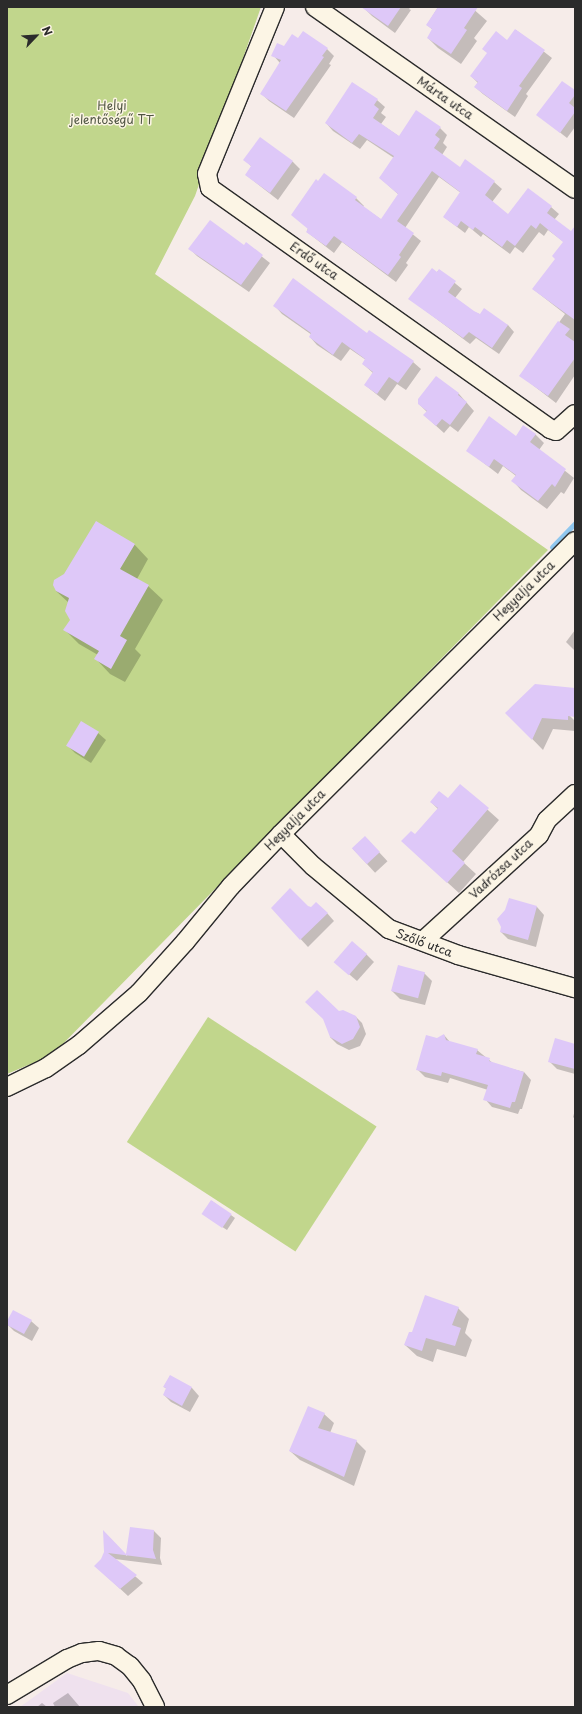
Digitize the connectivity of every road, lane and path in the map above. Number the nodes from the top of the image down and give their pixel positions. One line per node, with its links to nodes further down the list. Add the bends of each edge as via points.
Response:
1 (275, 7): 4 (street, Erdő utca, via 207,174 210,188 550,429 556,431)
2 (315, 7): 3 (street, Márta utca)
3 (575, 189)
4 (575, 414)
5 (575, 541): 7 (street, Hegyalja utca)
6 (575, 794): 8 (street, Vadrózsa utca, via 547,820 539,835)
7 (281, 834): 8 (street, Szőlő utca, via 313,866 389,929); 10 (street, Hegyalja utca, via 231,886 139,993 79,1045 46,1068)
8 (423, 941): 9 (street, Szőlő utca, via 458,955)
9 (575, 988)
10 (7, 1087)
11 (7, 1694): 12 (street, via 67,1659 82,1653 99,1651 116,1656 130,1666 142,1681)
12 (155, 1707)

